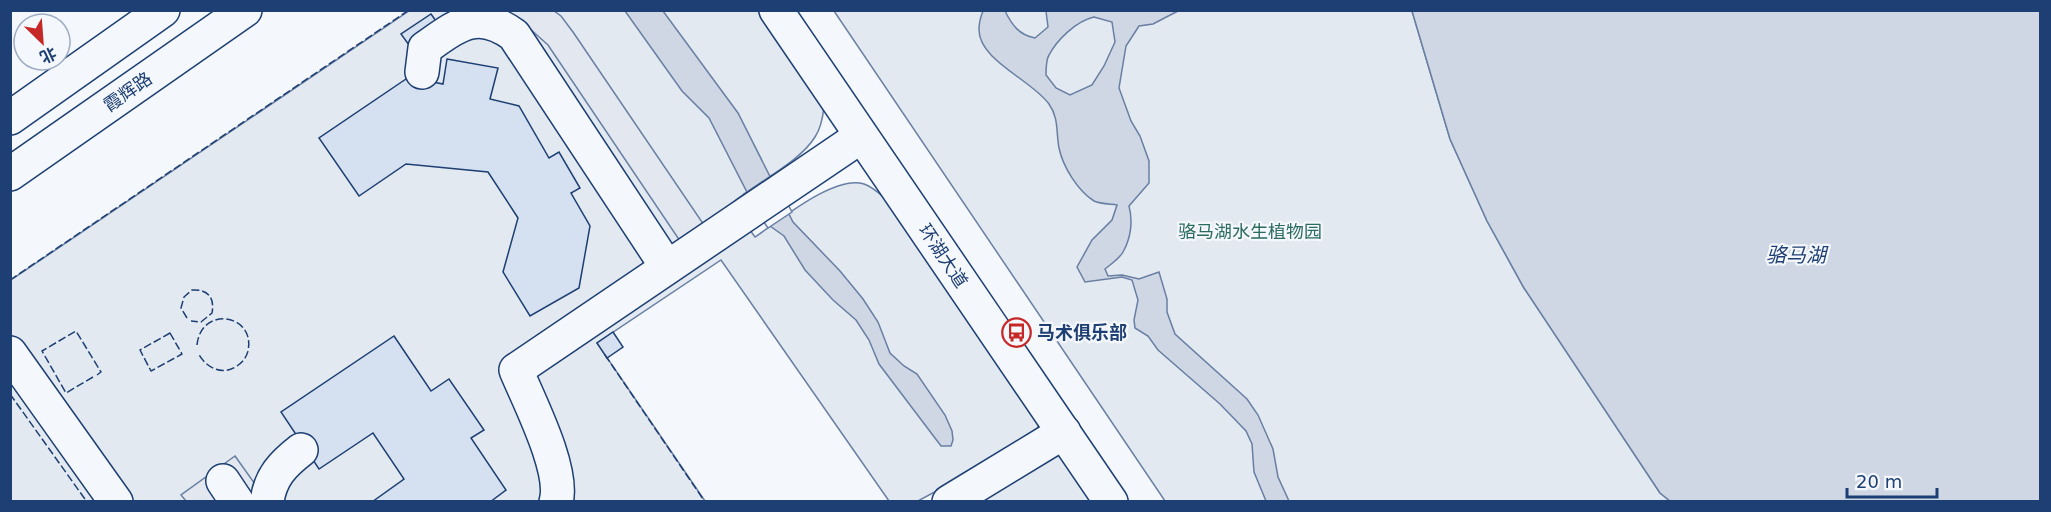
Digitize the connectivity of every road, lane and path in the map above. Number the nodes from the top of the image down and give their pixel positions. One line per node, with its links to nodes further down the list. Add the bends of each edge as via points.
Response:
1 (163, 10): 5 (street)
2 (245, 10): 7 (street, 霞辉路)
3 (776, 10): 6 (street, 环湖大道)
4 (422, 72): 8 (street, via 425,48 471,20 503,27 514,35)
5 (10, 118)
6 (860, 137): 8 (street); 10 (street, 环湖大道)
7 (10, 174)
8 (667, 267): 14 (street, via 516,370 550,453 559,491)
9 (10, 353): 12 (street)
10 (1064, 432): 15 (street); 16 (street, 环湖大道)
11 (301, 450): 13 (street, via 282,464 269,488)
12 (116, 501)
13 (267, 501)
14 (556, 501)
15 (948, 501)
16 (1111, 501)

